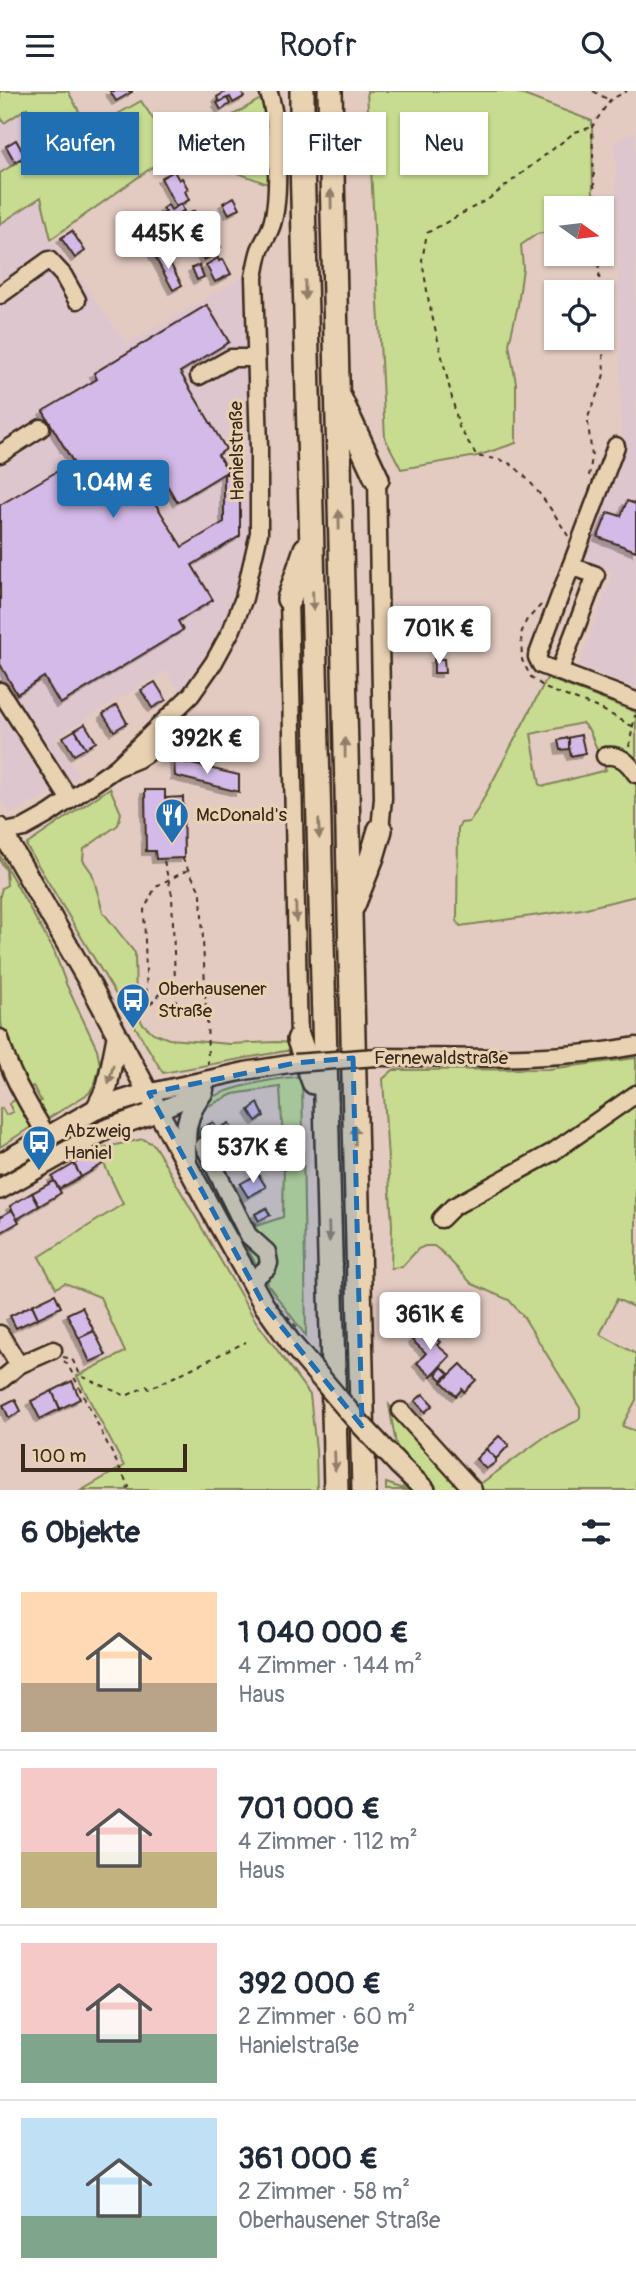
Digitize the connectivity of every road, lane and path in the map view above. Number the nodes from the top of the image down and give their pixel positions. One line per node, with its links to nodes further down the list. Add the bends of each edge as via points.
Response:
1 (268, 91): 11 (street, Hanielstraße, via 274,112 276,207 254,277)
2 (302, 91): 18 (highway, one-way to 18)
3 (330, 91): 13 (highway, one-way to 3)
4 (593, 91): 6 (path)
5 (627, 91): 6 (path)
6 (610, 100): 7 (path)
7 (592, 127): 8 (path); 19 (path, via 575,132 490,198 427,233 422,260 459,427 477,456 506,461 536,489)
8 (595, 196)
9 (0, 295): 10 (street, via 49,260)
10 (77, 300)
11 (256, 358): 12 (street, via 230,358); 28 (street, Hanielstraße, via 259,533 244,598 214,662 191,695)
12 (199, 376)
13 (336, 390): 17 (highway); 37 (highway, one-way to 13)
14 (41, 428): 16 (street)
15 (617, 446): 20 (street)
16 (0, 454)
17 (377, 479): 31 (street)
18 (311, 533): 21 (highway); 51 (highway, one-way to 51)
19 (569, 537)
20 (571, 566): 22 (street, via 537,657 541,665); 22 (street, via 596,575)
21 (289, 599): 43 (street, one-way to 43)
22 (559, 672): 24 (street)
23 (0, 691): 30 (street)
24 (636, 701)
25 (636, 713): 29 (path, via 628,751)
26 (201, 737): 28 (street, Hanielstraße, via 165,741)
27 (605, 756): 29 (street, via 620,757)
28 (116, 768): 30 (street, Hanielstraße)
29 (633, 770)
30 (70, 800): 32 (street, Hanielstraße, via 24,828)
31 (380, 830): 37 (highway)
32 (1, 831): 40 (main road)
33 (182, 858): 35 (path)
34 (164, 861): 36 (path)
35 (188, 870): 36 (path); 44 (path, via 201,893)
36 (167, 880): 38 (path, via 155,888 144,910 149,1006); 39 (path, via 172,895)
37 (349, 914): 67 (highway, one-way to 37)
38 (160, 993)
39 (176, 1010)
40 (117, 1037): 47 (main road); 49 (main road, one-way to 49, via 107,1087)
41 (0, 1038): 52 (street, via 21,1092)
42 (636, 1046): 43 (street, Fernewaldstraße, bridge, via 544,1058 377,1057)
43 (297, 1051): 45 (street, Fernewaldstraße); 51 (highway)
44 (209, 1067)
45 (245, 1071): 46 (street, Fernewaldstraße); 47 (street, Fernewaldstraße)
46 (203, 1091): 50 (street, Fernewaldstraße); 55 (main road, via 187,1119)
47 (147, 1093): 49 (main road); 50 (main road)
48 (636, 1094): 57 (street, via 553,1151 453,1207)
49 (96, 1109): 52 (main road)
50 (156, 1112): 55 (main road); 56 (main road, via 105,1131)
51 (325, 1115): 66 (highway, one-way to 66)
52 (47, 1136): 54 (main road)
53 (204, 1146): 58 (street, via 248,1235 267,1252 267,1268)
54 (0, 1164)
55 (186, 1167): 58 (main road)
56 (0, 1189)
57 (441, 1219)
58 (251, 1281): 68 (main road, bridge, via 292,1343 353,1416)
59 (0, 1334): 62 (street)
60 (246, 1342): 61 (path, via 126,1396 81,1376 72,1359)
61 (56, 1353): 62 (street); 65 (path, via 68,1365 129,1487)
62 (19, 1365): 63 (street)
63 (0, 1381)
64 (401, 1411): 69 (street)
65 (124, 1490)
66 (335, 1490)
67 (364, 1490)
68 (425, 1490)
69 (473, 1490)

